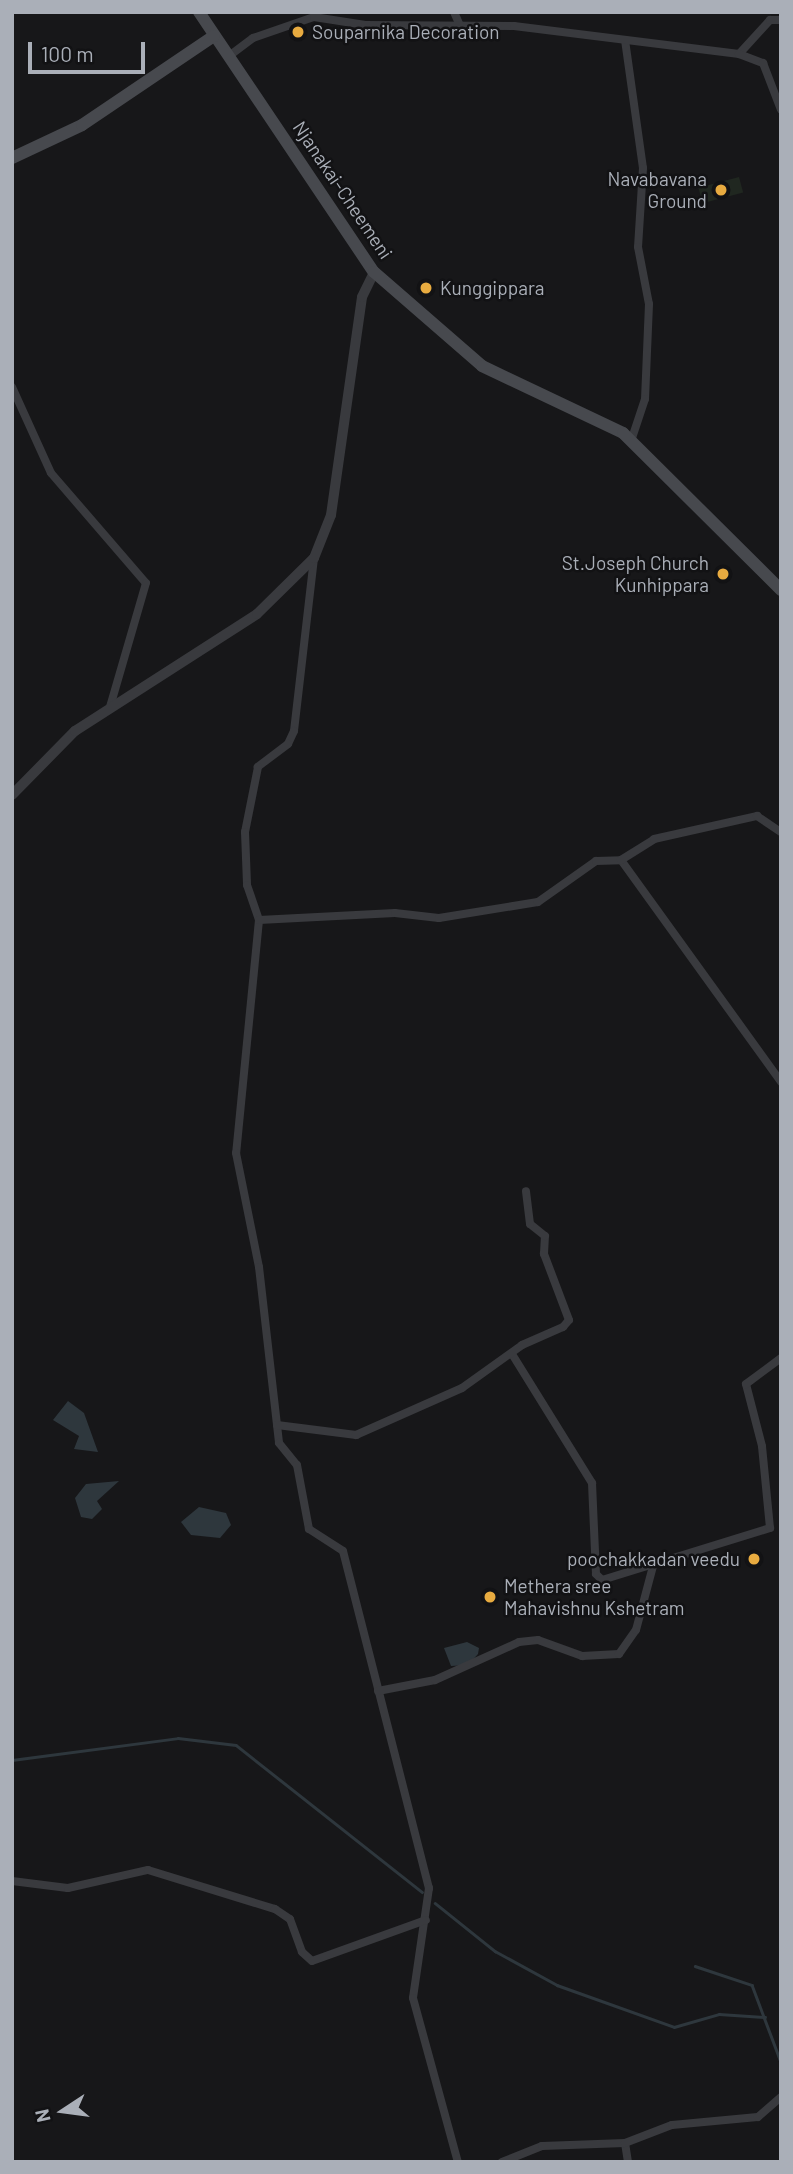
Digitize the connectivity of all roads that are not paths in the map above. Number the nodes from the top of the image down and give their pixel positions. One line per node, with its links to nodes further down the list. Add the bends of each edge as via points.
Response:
1 (199, 12): 5 (main road, Njanakai-Cheemeni)
2 (454, 12): 4 (street)
3 (781, 20): 7 (street, via 770,20)
4 (461, 28): 6 (street, via 514,26); 8 (street, via 314,17 253,38)
5 (214, 36): 8 (main road, Njanakai-Cheemeni); 10 (main road, via 82,125)
6 (625, 40): 7 (street); 13 (street, via 643,168 638,247 649,304 645,399)
7 (739, 54): 9 (street, via 764,63)
8 (229, 55): 11 (main road, Njanakai-Cheemeni)
9 (781, 110)
10 (12, 158)
11 (374, 272): 13 (main road, Njanakai-Cheemeni, via 482,366); 14 (street, via 362,297 331,515)
12 (12, 387): 16 (street, via 51,473 145,583)
13 (631, 441): 15 (main road, Njanakai-Cheemeni)
14 (314, 558): 16 (street, via 257,614); 20 (street, via 294,731 288,744 258,767 245,832 247,885)
15 (781, 590)
16 (110, 707): 17 (street, via 75,731)
17 (12, 794)
18 (781, 832): 19 (street, via 757,816 726,821 654,839)
19 (621, 860): 20 (street, via 596,861 525,904 439,918 395,913); 21 (street)
20 (259, 920): 25 (street, via 236,1153 259,1267)
21 (781, 1082)
22 (526, 1191): 23 (street, via 530,1224 545,1236 550,1275 569,1320)
23 (512, 1354): 25 (street, via 462,1388 356,1435); 26 (street, via 592,1483 596,1574 602,1580)
24 (781, 1358): 26 (street, via 747,1384 762,1446 769,1528)
25 (277, 1425): 27 (street, via 279,1443 297,1465 309,1529 343,1551)
26 (653, 1566): 27 (street, via 636,1629 619,1654 582,1656 538,1640 519,1642 435,1680)
27 (378, 1691): 29 (street, via 429,1888)
28 (12, 1881): 29 (street, via 68,1888 148,1870 275,1909 290,1919 302,1952 312,1961)
29 (426, 1920): 33 (street, via 412,1998)
30 (781, 2097): 31 (street, via 758,2117 672,2125)
31 (625, 2143): 32 (street, via 542,2146); 34 (street)
32 (504, 2161)
33 (458, 2162)
34 (628, 2162)

